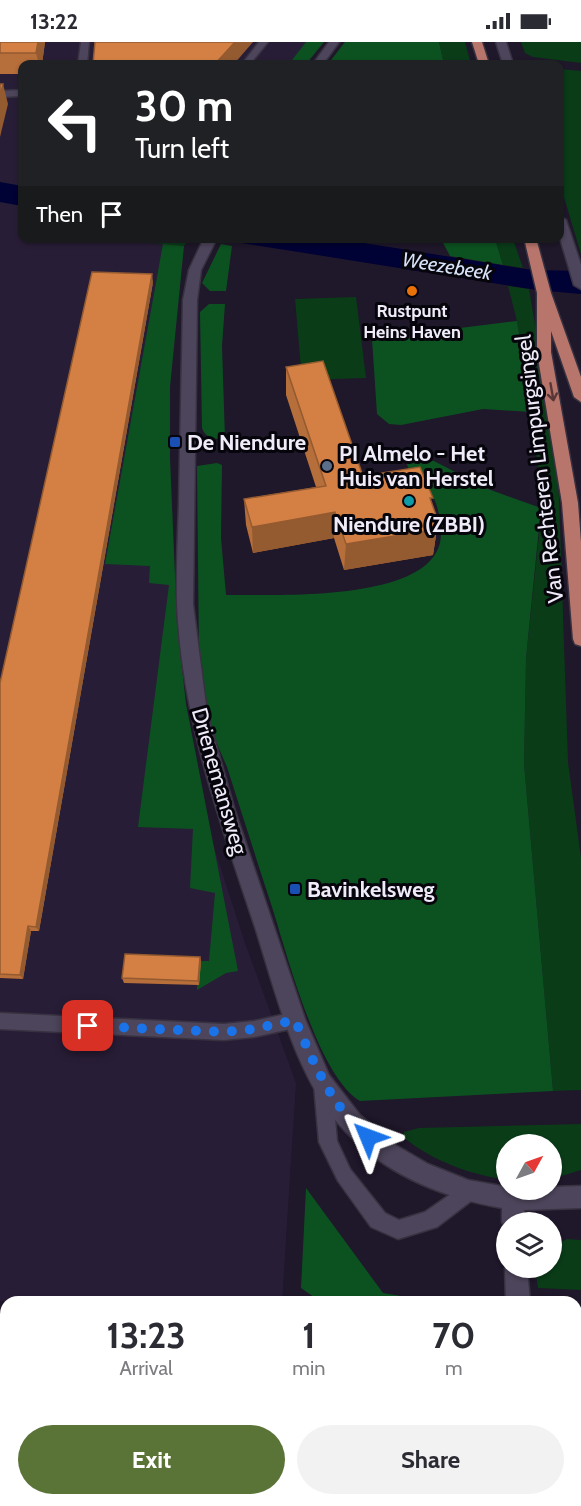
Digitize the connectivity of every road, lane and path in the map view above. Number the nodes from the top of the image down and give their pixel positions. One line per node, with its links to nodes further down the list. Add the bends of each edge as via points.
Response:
1 (85, 42): 6 (lane)
2 (264, 42): 7 (lane)
3 (334, 42): 8 (street)
4 (477, 42): 9 (main road)
5 (501, 42): 10 (street)
6 (83, 60)
7 (249, 60)
8 (321, 60)
9 (483, 60)
10 (507, 60)
11 (18, 93): 12 (lane)
12 (0, 94)
13 (564, 232): 16 (street)
14 (209, 243): 20 (street, Drienemansweg, via 195,270 190,300 185,604 198,713)
15 (531, 243): 17 (main road, Van Rechteren Limpurgsingel)
16 (581, 285)
17 (544, 293): 18 (main road, Van Rechteren Limpurgsingel); 19 (main road, Van Rechteren Limpurgsingel, one-way to 19, via 544,352 570,502)
18 (581, 397)
19 (581, 639)
20 (295, 1020): 21 (lane, via 224,1032); 22 (street, Drienemansweg)
21 (0, 1021)
22 (322, 1082): 23 (street, Drienemansweg, via 352,1123 384,1151 421,1173); 23 (lane, via 328,1142 344,1175 378,1220 399,1230 430,1220)
23 (468, 1191): 24 (street, Drienemansweg)
24 (496, 1196)
25 (581, 1197): 26 (street, Drienemansweg)
26 (562, 1198)
27 (517, 1278): 28 (street)
28 (518, 1296)

